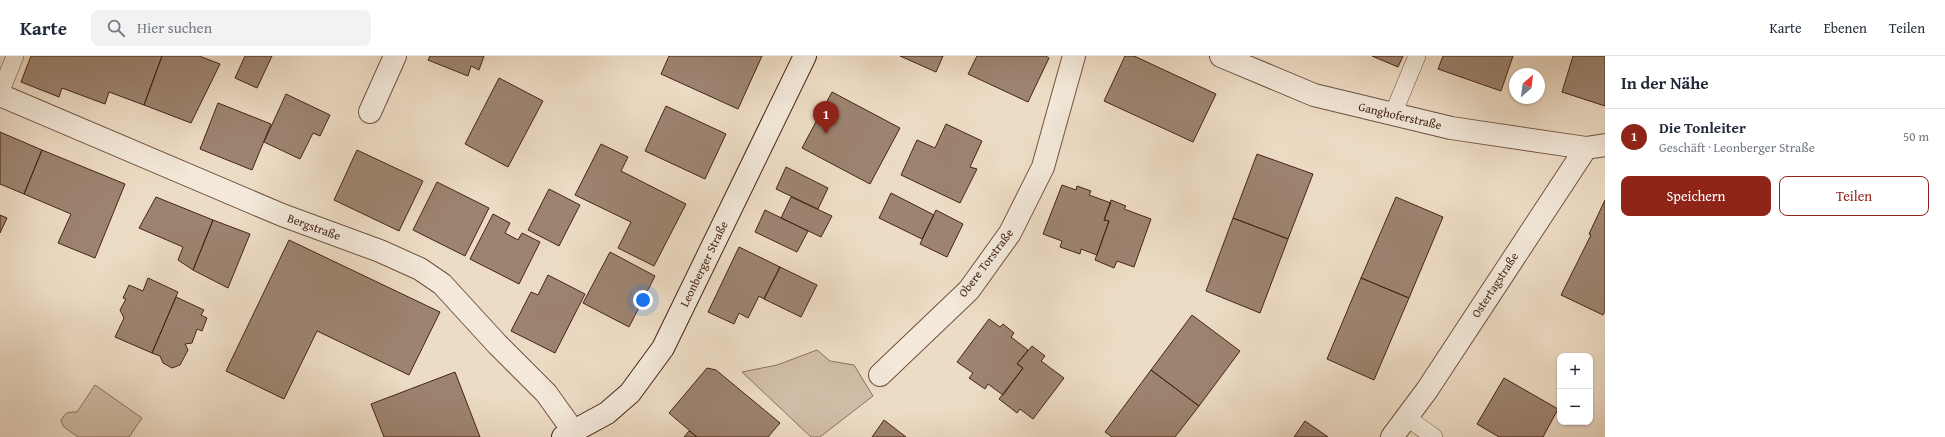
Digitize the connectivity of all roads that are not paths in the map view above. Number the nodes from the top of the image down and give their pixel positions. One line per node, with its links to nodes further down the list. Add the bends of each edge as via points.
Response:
1 (15, 56): 7 (lane)
2 (395, 56): 8 (street)
3 (804, 56): 13 (street, Leonberger Straße, via 663,348 630,393 607,413)
4 (1074, 56): 11 (street, Obere Torstraße, via 1042,167 1010,233 969,290)
5 (1221, 56): 9 (street, Ganghoferstraße, via 1314,95)
6 (1417, 56): 9 (lane)
7 (0, 94): 13 (street, Bergstraße, via 282,215 380,251 420,269 442,284 546,393)
8 (370, 112)
9 (1393, 114): 10 (street, Ganghoferstraße, via 1451,128)
10 (1596, 146): 12 (street, Ostertagstraße)
11 (880, 375)
12 (1406, 417): 14 (street, Ostertagstraße); 15 (lane)
13 (569, 434)
14 (1392, 437)
15 (1434, 437)

